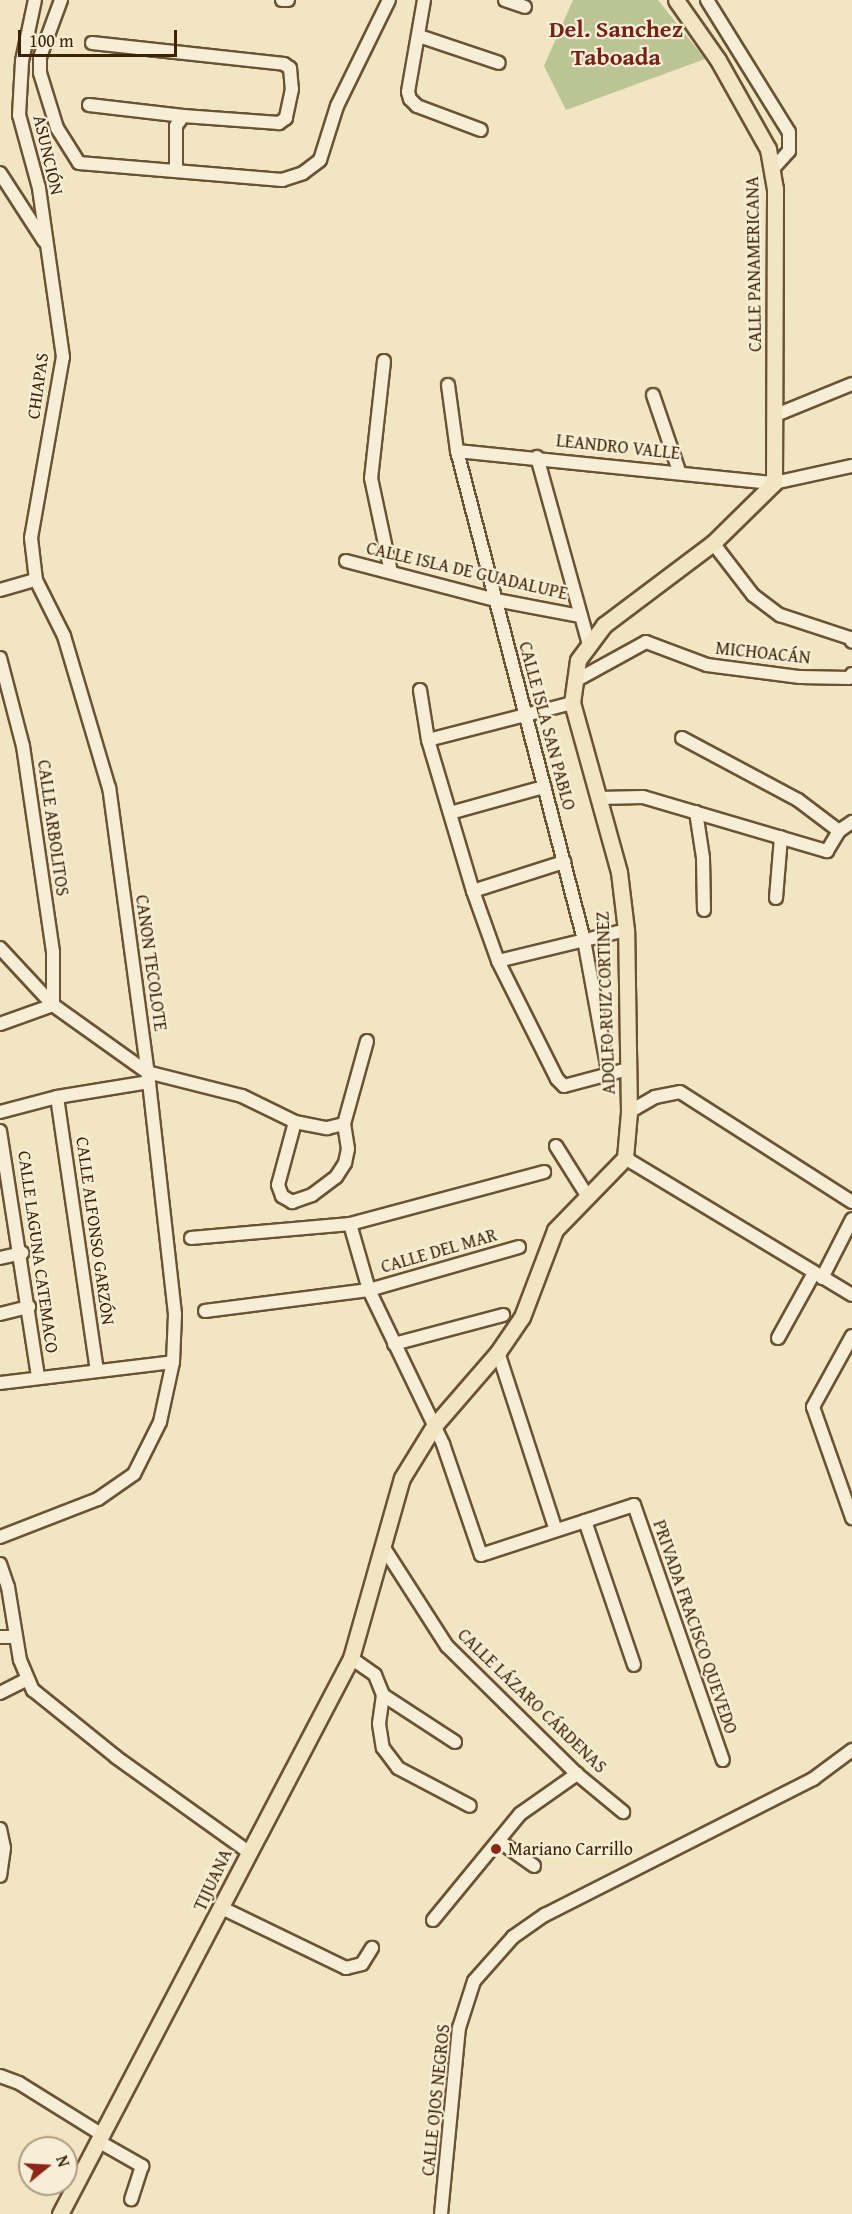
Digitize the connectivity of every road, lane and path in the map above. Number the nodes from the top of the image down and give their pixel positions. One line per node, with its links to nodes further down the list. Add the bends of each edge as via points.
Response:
1 (35, 0): 20 (street, ASUNCIÓN, via 22,61 19,115 39,188)
2 (61, 0): 18 (street, via 40,57 40,73 57,128 79,163)
3 (282, 0): 4 (street)
4 (288, 0)
5 (389, 0): 18 (street, via 336,106 320,160 303,173 282,180)
6 (424, 0): 11 (street)
7 (505, 0): 10 (street)
8 (676, 0): 17 (main road, CALLE PANAMERICANA, via 729,78 768,149)
9 (708, 0): 17 (street, via 789,132 789,151)
10 (525, 7)
11 (418, 36): 13 (street); 16 (street, via 410,99 417,106)
12 (92, 43): 15 (street, via 284,64 290,68 292,89 286,118 279,123)
13 (498, 63)
14 (89, 105): 15 (street)
15 (183, 116): 18 (street, via 176,126)
16 (481, 130)
17 (772, 170): 25 (main road, CALLE PANAMERICANA)
18 (176, 171)
19 (0, 173): 20 (street, CHIAPAS)
20 (48, 247): 34 (street, CHIAPAS, via 63,357 31,538)
21 (384, 361): 33 (street, via 371,478)
22 (852, 384): 25 (street)
23 (448, 385): 26 (street, CALLE ISLA SAN PABLO)
24 (652, 395): 29 (street)
25 (776, 415): 30 (main road, CALLE PANAMERICANA)
26 (457, 451): 27 (street, LEANDRO VALLE); 36 (street, CALLE ISLA SAN PABLO)
27 (537, 457): 29 (street, LEANDRO VALLE); 37 (street)
28 (852, 466): 30 (street)
29 (679, 471): 30 (street, LEANDRO VALLE)
30 (774, 483): 31 (main road, ADOLFO RUIZ CORTINEZ)
31 (713, 543): 38 (main road, ADOLFO RUIZ CORTINEZ, via 604,625); 39 (street, via 753,595 780,615 850,638)
32 (346, 561): 33 (street, CALLE ISLA DE GUADALUPE)
33 (391, 572): 36 (street, CALLE ISLA DE GUADALUPE)
34 (36, 580): 35 (street); 68 (street, CANON TECOLOTE, via 64,636 109,788)
35 (0, 590)
36 (496, 600): 37 (street, CALLE ISLA DE GUADALUPE); 45 (street, CALLE ISLA SAN PABLO)
37 (580, 616): 38 (street)
38 (588, 642): 42 (main road, ADOLFO RUIZ CORTINEZ, via 578,660)
39 (852, 642)
40 (0, 658): 63 (street, CALLE ARBOLITOS, via 23,746 52,952)
41 (852, 674): 42 (street, MICHOACÁN, via 800,677 707,665 646,642)
42 (575, 681): 44 (main road, ADOLFO RUIZ CORTINEZ)
43 (420, 690): 47 (street)
44 (572, 703): 45 (street); 49 (main road, ADOLFO RUIZ CORTINEZ)
45 (524, 714): 47 (street); 48 (street, CALLE ISLA SAN PABLO)
46 (682, 738): 53 (street, via 798,800)
47 (428, 740): 51 (street)
48 (544, 787): 51 (street); 55 (street, CALLE ISLA SAN PABLO)
49 (599, 798): 50 (street, via 644,797); 59 (main road, ADOLFO RUIZ CORTINEZ, via 619,872)
50 (696, 812): 54 (street); 58 (street, via 703,858)
51 (450, 813): 56 (street)
52 (852, 822): 53 (street)
53 (839, 831): 54 (street, via 827,852)
54 (781, 837): 57 (street)
55 (564, 862): 56 (street); 60 (street, CALLE ISLA SAN PABLO)
56 (473, 891): 62 (street)
57 (776, 898)
58 (704, 910)
59 (626, 930): 60 (street); 66 (main road, ADOLFO RUIZ CORTINEZ)
60 (584, 940): 62 (street); 67 (street, CALLE ISLA SAN PABLO)
61 (0, 948): 63 (street)
62 (498, 961): 67 (street, via 557,1079 564,1086)
63 (53, 1005): 64 (street); 68 (street)
64 (0, 1024)
65 (368, 1041): 73 (street)
66 (628, 1069): 67 (street); 71 (main road, ADOLFO RUIZ CORTINEZ)
67 (609, 1076)
68 (148, 1077): 69 (street); 72 (street, via 242,1096); 98 (street, CANON TECOLOTE, via 175,1314)
69 (57, 1097): 70 (street); 99 (street, CALLE ALFONSO GARZÓN)
70 (0, 1112)
71 (629, 1112): 77 (main road, ADOLFO RUIZ CORTINEZ); 80 (street, via 655,1096 680,1092)
72 (295, 1122): 73 (street, via 327,1128); 73 (street, via 278,1185 282,1196 292,1202 312,1195 336,1178 348,1149)
73 (344, 1124)
74 (0, 1131): 76 (street, CALLE LAGUNA CATEMACO)
75 (556, 1146): 79 (street)
76 (3, 1156): 85 (street, CALLE LAGUNA CATEMACO)
77 (625, 1158): 79 (main road); 87 (street)
78 (544, 1172): 82 (street)
79 (588, 1197): 97 (main road, via 555,1230 522,1317)
80 (852, 1202)
81 (852, 1219): 87 (street)
82 (350, 1224): 83 (street); 88 (street)
83 (191, 1238)
84 (519, 1247): 88 (street, CALLE DEL MAR)
85 (21, 1253): 86 (street); 90 (street, CALLE LAGUNA CATEMACO)
86 (0, 1258)
87 (818, 1276): 89 (street); 95 (street)
88 (369, 1290): 91 (street, CALLE DEL MAR); 96 (street)
89 (852, 1295)
90 (29, 1307): 92 (street); 100 (street, CALLE LAGUNA CATEMACO)
91 (205, 1311)
92 (0, 1314)
93 (503, 1315): 96 (street)
94 (852, 1336): 103 (street, via 813,1407)
95 (778, 1338)
96 (394, 1344): 102 (street)
97 (498, 1352): 102 (main road); 105 (street)
98 (173, 1362): 99 (street); 106 (street, CANON TECOLOTE, via 160,1422 134,1474 98,1499)
99 (97, 1371): 100 (street)
100 (38, 1377): 101 (street)
101 (0, 1383)
102 (434, 1426): 105 (street, via 481,1555); 107 (main road, via 402,1478)
103 (852, 1518)
104 (585, 1521): 105 (street); 113 (street); 119 (street, PRIVADA FRACISCO QUEVEDO, via 634,1505)
105 (556, 1530)
106 (0, 1537)
107 (384, 1548): 112 (main road); 120 (street, CALLE LÁZARO CÁRDENAS, via 447,1646)
108 (0, 1564): 109 (street, TIJUANA)
109 (4, 1591): 111 (street, TIJUANA)
110 (0, 1637): 111 (street)
111 (16, 1637): 114 (street, TIJUANA)
112 (351, 1658): 116 (street, via 375,1675); 125 (main road)
113 (634, 1665)
114 (26, 1680): 115 (street); 125 (street, TIJUANA, via 47,1703 116,1757)
115 (0, 1694)
116 (383, 1695): 117 (street); 121 (street, via 379,1724 383,1748 398,1768)
117 (455, 1742)
118 (852, 1750): 135 (street, CALLE OJOS NEGROS, via 813,1779 545,1915 513,1937 474,1981 459,2028)
119 (723, 1760)
120 (578, 1774): 122 (street, CALLE LÁZARO CÁRDENAS); 124 (street, via 520,1814)
121 (470, 1806)
122 (623, 1812)
123 (0, 1829): 127 (street, via 4,1848)
124 (499, 1841): 126 (street); 129 (street)
125 (250, 1853): 128 (main road, TIJUANA)
126 (534, 1866)
127 (0, 1876)
128 (222, 1908): 130 (street, via 346,1968 362,1964); 132 (main road, TIJUANA)
129 (433, 1920)
130 (372, 1948)
131 (0, 2076): 132 (street, via 19,2083)
132 (99, 2138): 133 (street, via 142,2166); 134 (main road, TIJUANA)
133 (131, 2199)
134 (60, 2214)
135 (441, 2214)

